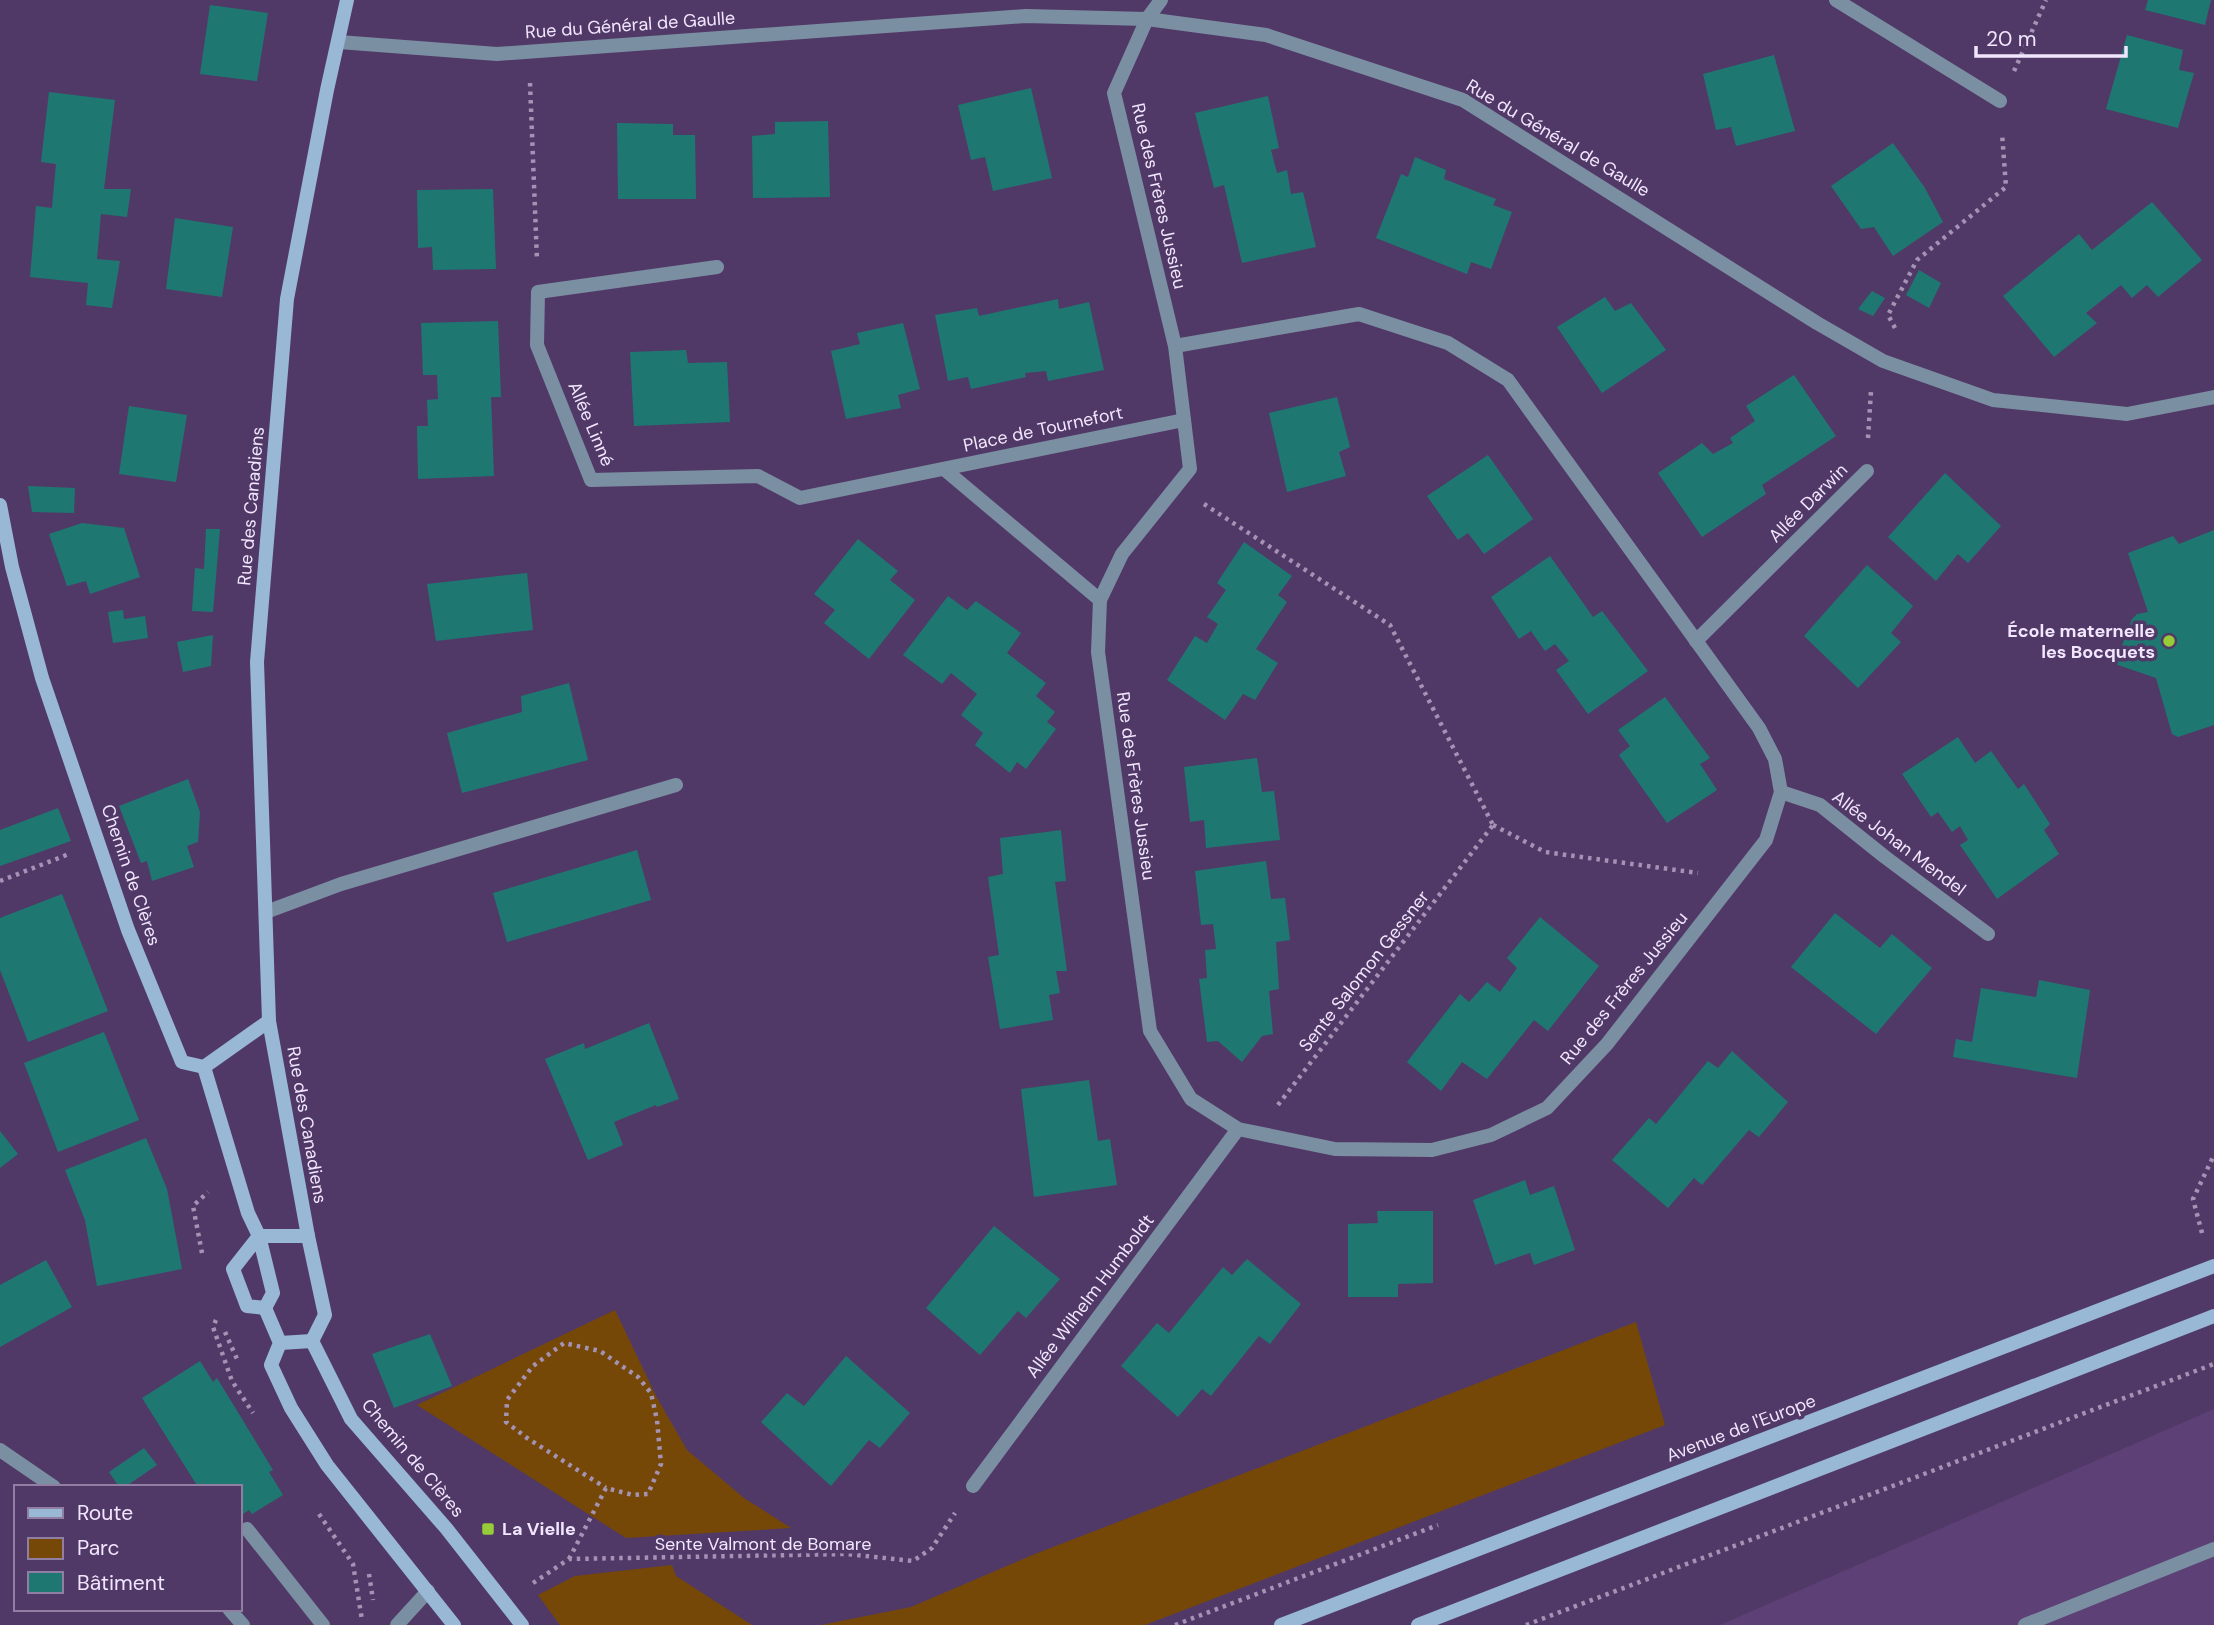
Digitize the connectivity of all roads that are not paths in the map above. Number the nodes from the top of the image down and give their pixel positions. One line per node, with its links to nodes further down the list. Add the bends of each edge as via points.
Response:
1 (347, 0): 5 (street, Rue des Canadiens)
2 (1161, 0): 4 (street, Rue des Frères Jussieu)
3 (1836, 0): 6 (street)
4 (1147, 19): 5 (street, Rue du Général de Gaulle, via 1026,16 497,54); 8 (street, Rue des Frères Jussieu, via 1114,93); 9 (street, Rue du Général de Gaulle, via 1266,35 1463,100 1883,361 1993,400 2127,414)
5 (339, 42): 18 (street, Rue des Canadiens, via 288,299 257,662)
6 (2000, 101)
7 (717, 267): 11 (street, Allée Linné, via 538,292 537,345 590,480 758,476 800,498)
8 (1175, 346): 10 (street, Rue des Frères Jussieu); 15 (street, Rue des Frères Jussieu, via 1359,314 1448,344 1508,380)
9 (2214, 397)
10 (1184, 420): 11 (street, Place de Tournefort); 14 (street, Rue des Frères Jussieu, via 1190,469 1122,554)
11 (944, 469): 14 (street, Place de Tournefort)
12 (1867, 471): 15 (street, Allée Darwin)
13 (0, 505): 21 (street, Chemin de Clères, via 43,678 128,930 182,1062)
14 (1100, 600): 22 (street, Rue des Frères Jussieu, via 1098,652 1150,1031 1191,1099)
15 (1696, 641): 17 (street, Rue des Frères Jussieu, via 1759,728 1775,759)
16 (676, 785): 18 (street, via 341,884)
17 (1781, 792): 19 (street, Allée Johan Mendel, via 1820,805); 22 (street, Rue des Frères Jussieu, via 1766,840 1607,1044 1547,1108 1491,1135 1432,1150 1335,1149)
18 (265, 912): 20 (street, Rue des Canadiens)
19 (1988, 934)
20 (268, 1021): 21 (street); 23 (street, Rue des Canadiens)
21 (204, 1067): 24 (street)
22 (1238, 1129): 32 (street, Allée Wilhelm Humboldt)
23 (308, 1236): 24 (street); 28 (street, via 326,1315)
24 (259, 1237): 26 (street, via 273,1293); 26 (street, via 233,1269 247,1306)
25 (2214, 1266): 42 (street, Avenue de l'Europe)
26 (265, 1308): 29 (street)
27 (2214, 1315): 43 (street)
28 (312, 1341): 29 (street); 41 (street, Chemin de Clères, via 351,1419)
29 (280, 1343): 35 (street, via 271,1365 291,1408 327,1465)
30 (0, 1450): 31 (street)
31 (51, 1485)
32 (973, 1486)
33 (247, 1529): 38 (street)
34 (2214, 1549): 44 (street)
35 (428, 1591): 39 (street); 40 (street)
36 (231, 1611): 37 (street)
37 (243, 1625)
38 (323, 1625)
39 (397, 1625)
40 (454, 1625)
41 (522, 1625)
42 (1281, 1625)
43 (1418, 1625)
44 (2025, 1625)

